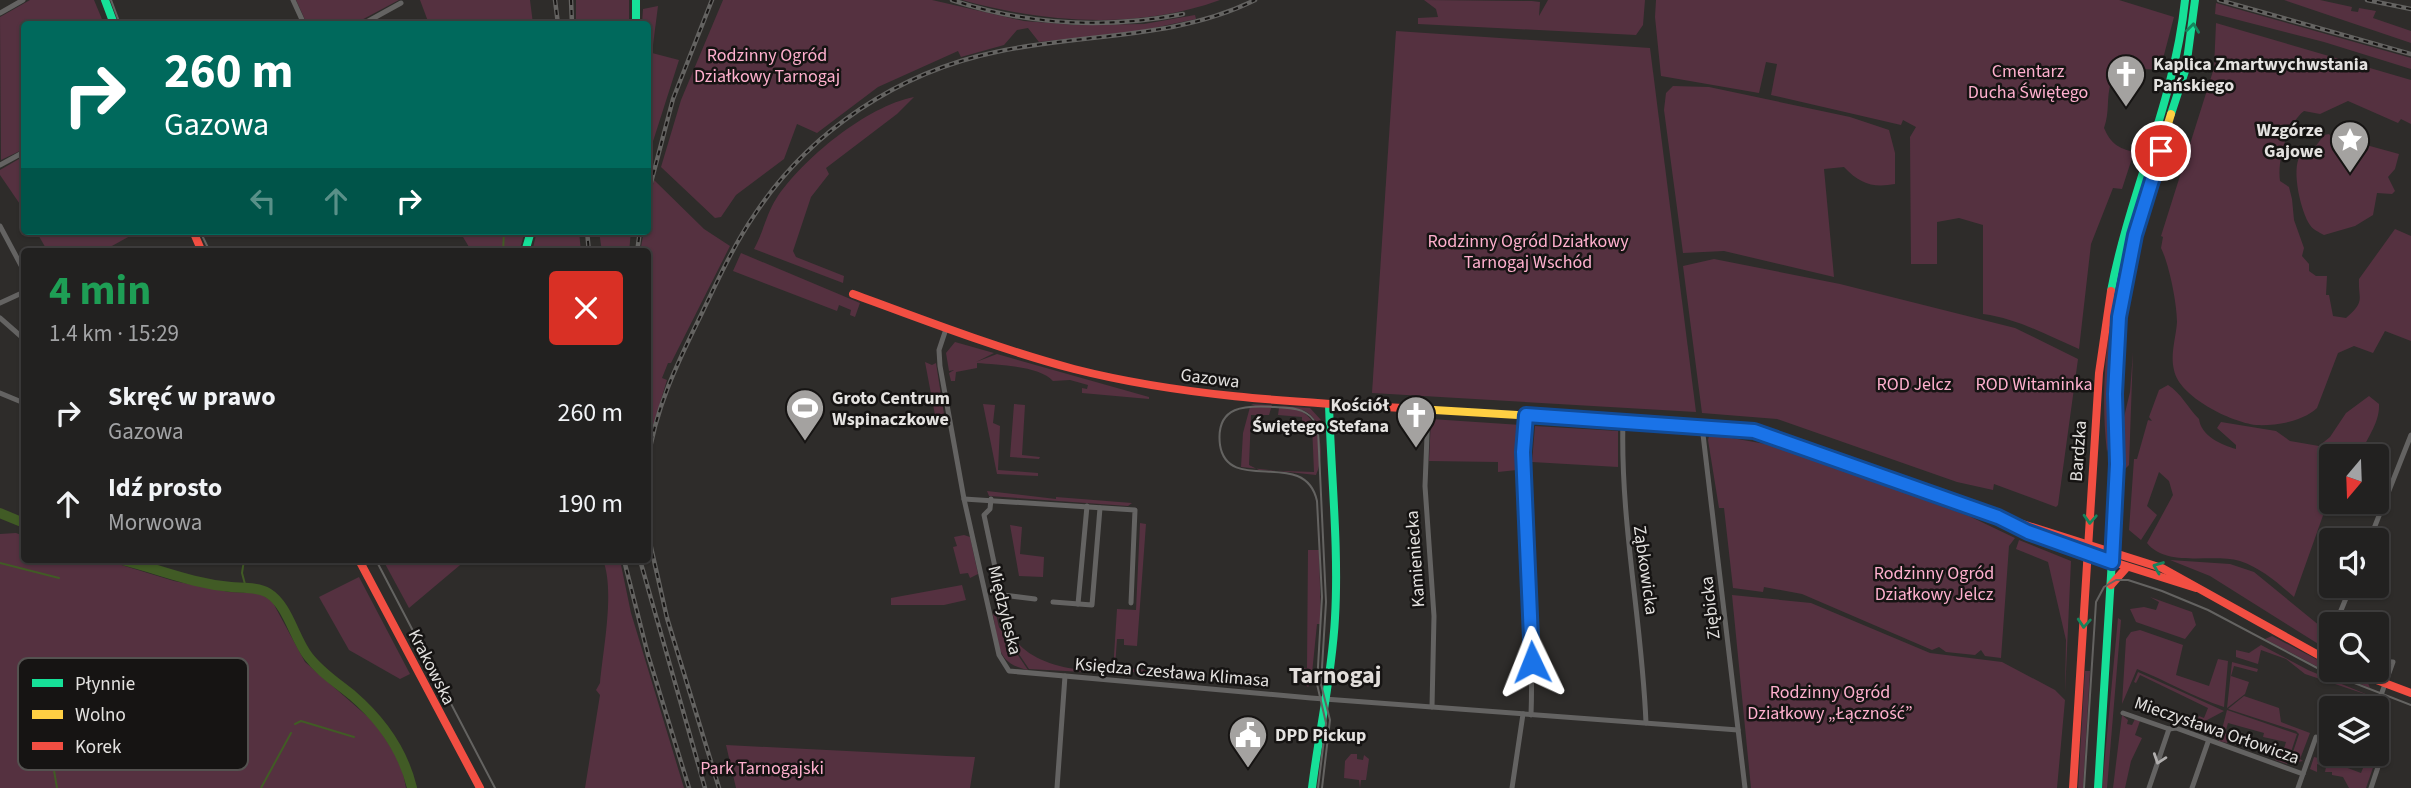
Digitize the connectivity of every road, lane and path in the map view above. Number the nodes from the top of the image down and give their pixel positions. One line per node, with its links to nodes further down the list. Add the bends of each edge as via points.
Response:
1 (23, 0): 8 (street)
2 (105, 0): 9 (street)
3 (293, 0): 10 (street)
4 (636, 0): 12 (street)
5 (2185, 0): 37 (street, Bardzka, one-way to 37, via 2173,76 2125,228 2107,309)
6 (2195, 0): 38 (street, Bardzka, one-way to 6, via 2119,317 2136,228 2186,68)
7 (401, 3): 11 (street)
8 (0, 13)
9 (113, 21)
10 (303, 21)
11 (368, 21)
12 (636, 21)
13 (21, 154): 14 (street)
14 (0, 165)
15 (0, 226): 16 (street)
16 (21, 265)
17 (21, 293): 19 (street)
18 (853, 294): 21 (street, Gazowa)
19 (0, 303)
20 (0, 318): 22 (street)
21 (946, 329): 25 (street, Gazowa, via 1074,369 1157,387); 31 (street, Międzyleska, via 939,357)
22 (21, 336)
23 (0, 393): 24 (street)
24 (21, 402)
25 (1329, 404): 26 (street, Gazowa); 55 (street, via 1335,585 1331,677)
26 (1428, 408): 27 (street, Gazowa); 56 (street, Kamieniecka, via 1425,486)
27 (1526, 415): 28 (street, Gazowa); 59 (street, via 1523,452)
28 (1623, 421): 29 (street, Gazowa); 60 (street, Ząbkowicka, via 1624,507 1641,637)
29 (1702, 426): 35 (street, Gazowa, via 1766,434); 62 (street, Ziębicka)
30 (2411, 435): 36 (street)
31 (964, 499): 32 (street); 50 (street, Międzyleska, via 1001,662 1019,673)
32 (991, 499): 33 (street); 45 (street, Międzyleska, via 984,515 1000,592)
33 (1087, 506): 34 (street); 48 (street)
34 (1100, 508): 47 (street, via 1138,513); 48 (street, via 1092,605)
35 (1998, 517): 37 (street); 39 (street)
36 (2374, 528)
37 (2089, 543): 38 (street); 39 (street, Bardzka)
38 (2112, 551): 40 (street, Bardzka); 44 (street, one-way to 38, via 2162,568)
39 (2088, 554): 40 (street); 72 (street, Bardzka, one-way to 72)
40 (2112, 562): 42 (street); 43 (street, Bardzka)
41 (361, 563): 67 (street, Krakowska)
42 (2127, 568): 43 (street); 44 (street)
43 (2110, 585): 73 (street, Bardzka)
44 (2201, 589): 49 (street)
45 (1035, 599)
46 (1053, 602): 48 (street)
47 (1131, 603)
48 (1078, 604)
49 (2319, 655)
50 (1065, 676): 55 (street, Księdza Czesława Klimasa); 68 (street)
51 (2380, 682): 52 (street)
52 (2385, 684): 53 (street); 54 (street)
53 (2411, 693)
54 (2381, 696)
55 (1325, 698): 56 (street, Księdza Czesława Klimasa); 69 (street)
56 (1433, 707): 58 (street, Księdza Czesława Klimasa)
57 (2123, 713): 61 (street, Mieczysława Orłowicza)
58 (1523, 714): 59 (street, Księdza Czesława Klimasa); 70 (street)
59 (1531, 715): 60 (street, Księdza Czesława Klimasa)
60 (1646, 723): 62 (street, Księdza Czesława Klimasa)
61 (2169, 729): 64 (street, Mieczysława Orłowicza); 74 (street, one-way to 74)
62 (1738, 730): 71 (street, Ziębicka)
63 (2316, 737): 66 (street)
64 (2208, 742): 66 (street, Mieczysława Orłowicza); 75 (street)
65 (2378, 766): 77 (street)
66 (2303, 774): 76 (street)
67 (480, 788)
68 (1057, 788)
69 (1312, 788)
70 (1512, 788)
71 (1745, 788)
72 (2073, 788)
73 (2098, 788)
74 (2149, 788)
75 (2192, 788)
76 (2298, 788)
77 (2371, 788)

